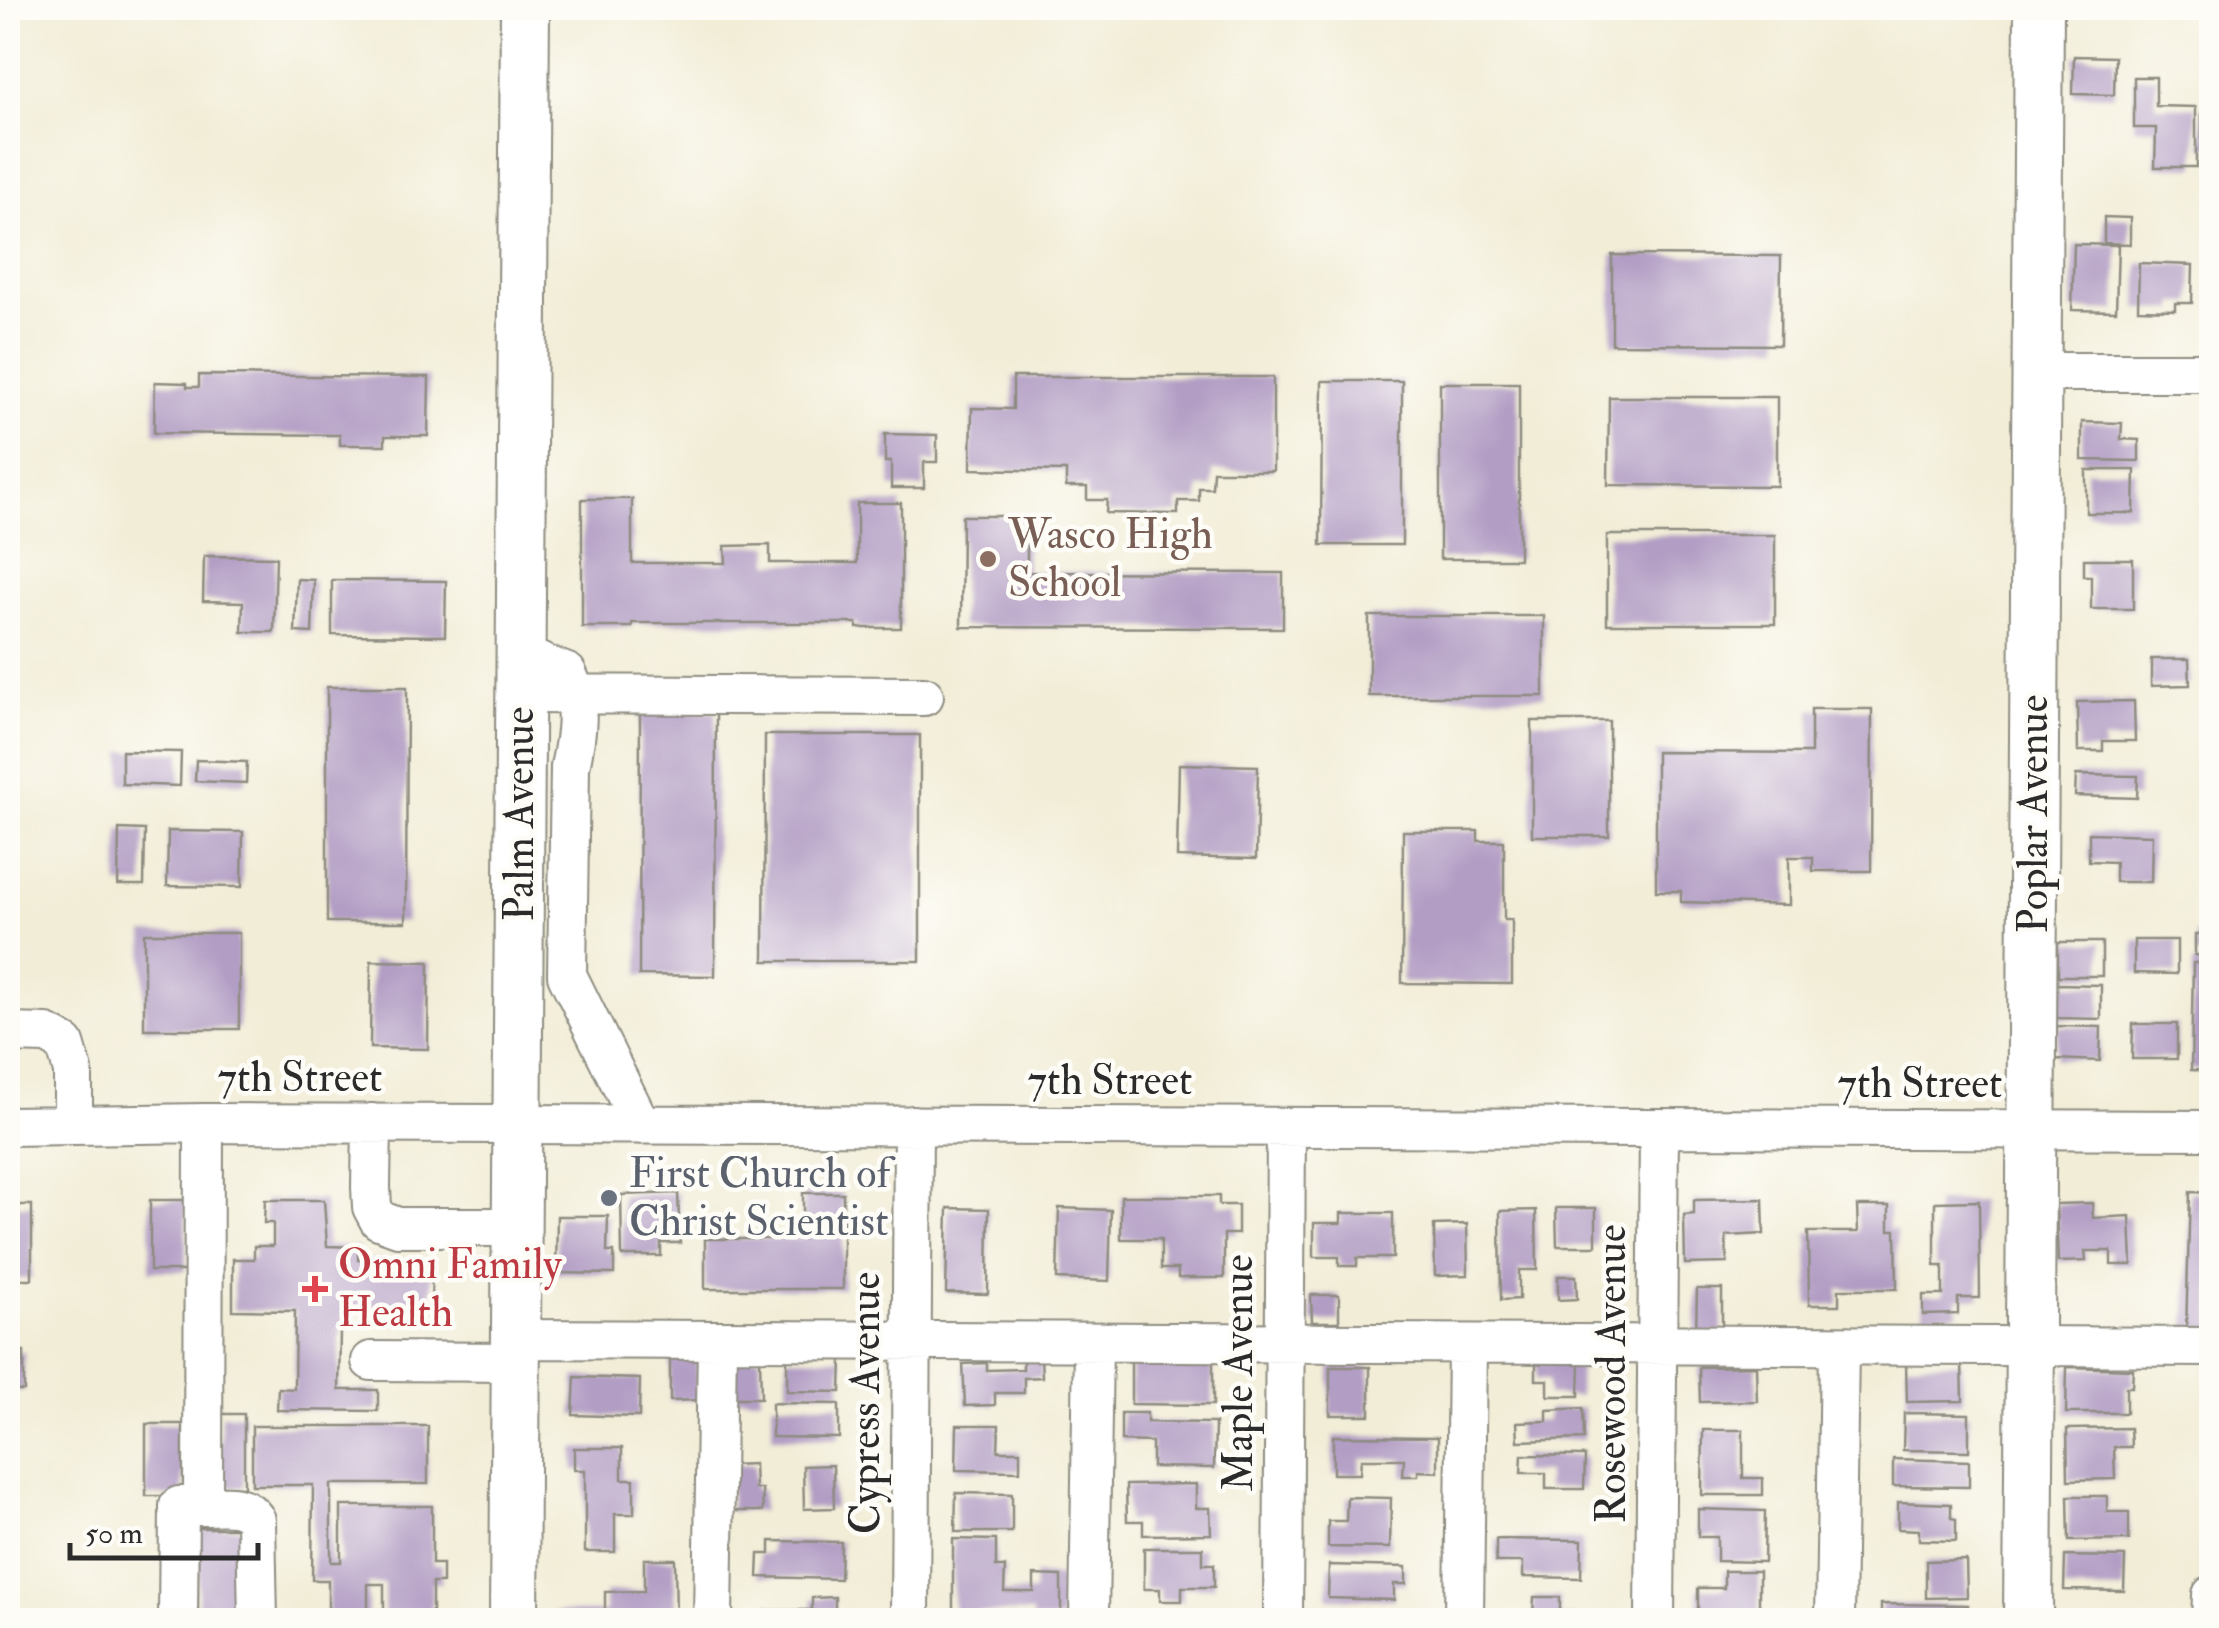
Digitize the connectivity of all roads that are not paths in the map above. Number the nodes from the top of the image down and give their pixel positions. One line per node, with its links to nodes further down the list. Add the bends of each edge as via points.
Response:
1 (525, 8): 5 (main road, Palm Avenue)
2 (2040, 8): 3 (main road, Poplar Avenue)
3 (2037, 372): 4 (street); 18 (main road, Poplar Avenue)
4 (2212, 372)
5 (521, 674): 6 (street); 11 (main road, Palm Avenue)
6 (576, 693): 7 (street); 13 (street, via 567,975)
7 (924, 696)
8 (8, 1033): 12 (street, via 48,1034 65,1044 73,1071)
9 (204, 1123): 10 (street, 7th Street); 12 (street, 7th Street); 32 (street)
10 (372, 1123): 11 (street, 7th Street); 20 (street, via 372,1207 380,1220 398,1227)
11 (518, 1124): 13 (street, 7th Street); 20 (main road, Palm Avenue)
12 (73, 1125): 15 (street, 7th Street)
13 (641, 1125): 14 (street, 7th Street)
14 (914, 1125): 16 (street, 7th Street); 22 (street, Cypress Avenue)
15 (8, 1126)
16 (1286, 1126): 17 (street, 7th Street); 24 (street, Maple Avenue)
17 (1659, 1128): 18 (street, 7th Street); 26 (street, Rosewood Avenue)
18 (2032, 1129): 19 (street, 7th Street); 28 (main road, Poplar Avenue)
19 (2212, 1130)
20 (517, 1227): 30 (main road, Palm Avenue)
21 (717, 1341): 22 (street); 30 (street); 37 (street)
22 (912, 1342): 23 (street); 38 (street, Cypress Avenue)
23 (1094, 1343): 24 (street); 39 (street)
24 (1285, 1343): 25 (street); 40 (street, Maple Avenue)
25 (1468, 1344): 26 (street); 41 (street)
26 (1657, 1345): 27 (street); 42 (street, Rosewood Avenue)
27 (1840, 1346): 28 (street); 43 (street)
28 (2030, 1347): 29 (street); 44 (main road, Poplar Avenue)
29 (2212, 1348)
30 (516, 1350): 31 (street); 36 (main road, Palm Avenue)
31 (371, 1361)
32 (203, 1506): 34 (street, via 179,1506); 35 (street, via 246,1508 256,1520)
33 (2212, 1595): 45 (street)
34 (178, 1620)
35 (258, 1620)
36 (514, 1620)
37 (713, 1620)
38 (910, 1620)
39 (1089, 1620)
40 (1282, 1620)
41 (1464, 1620)
42 (1655, 1620)
43 (1835, 1620)
44 (2028, 1620)
45 (2211, 1620)

